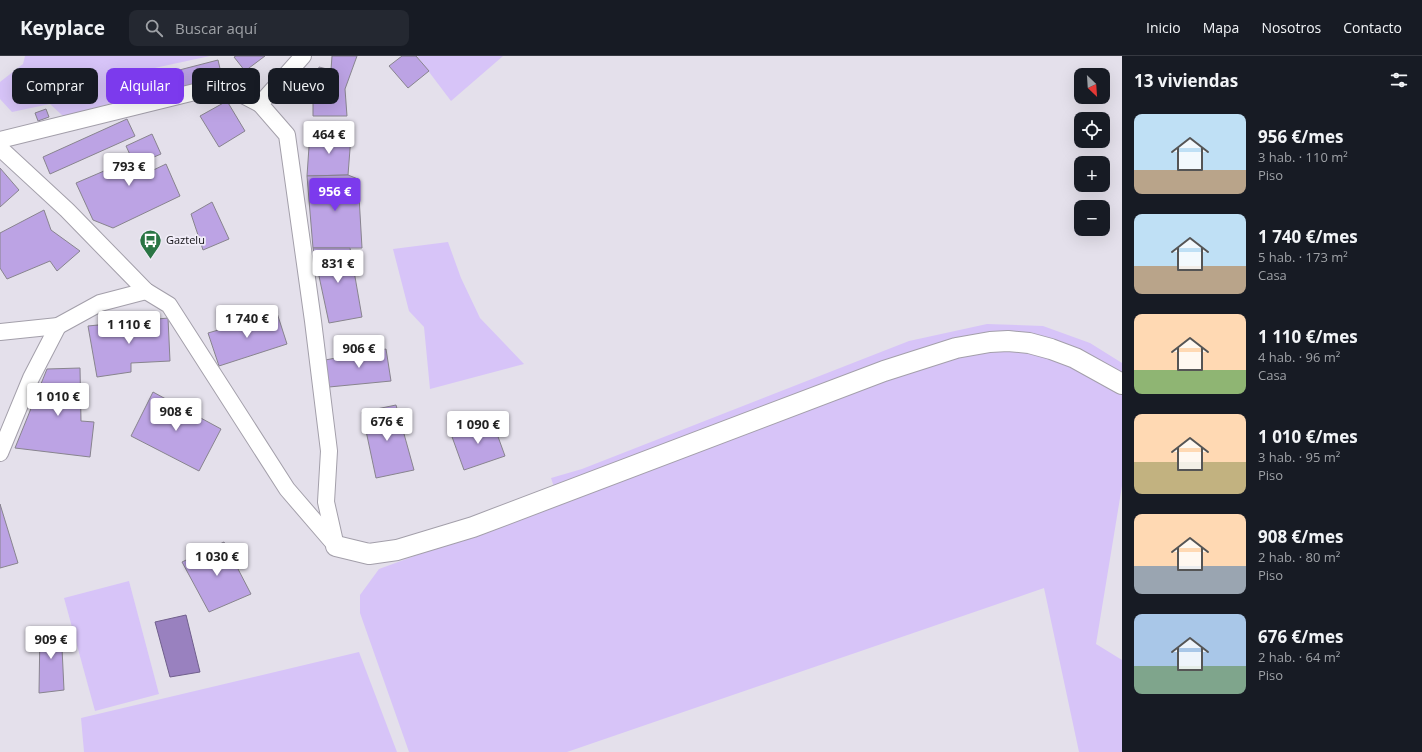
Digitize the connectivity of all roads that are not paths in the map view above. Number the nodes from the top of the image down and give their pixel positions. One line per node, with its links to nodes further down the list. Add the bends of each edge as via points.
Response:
1 (303, 56): 3 (street)
2 (192, 93): 4 (street)
3 (260, 104): 11 (street, via 286,135 329,451 326,502)
4 (0, 140)
5 (0, 148): 6 (street, via 67,210)
6 (146, 291): 7 (street, via 100,303); 11 (street, via 169,304 288,489)
7 (58, 326): 8 (street); 10 (street, via 30,378)
8 (0, 332)
9 (1122, 384): 11 (street, via 1075,358 1029,343 990,342 956,348 884,371 473,526 397,550 369,554)
10 (0, 453)
11 (336, 546)

